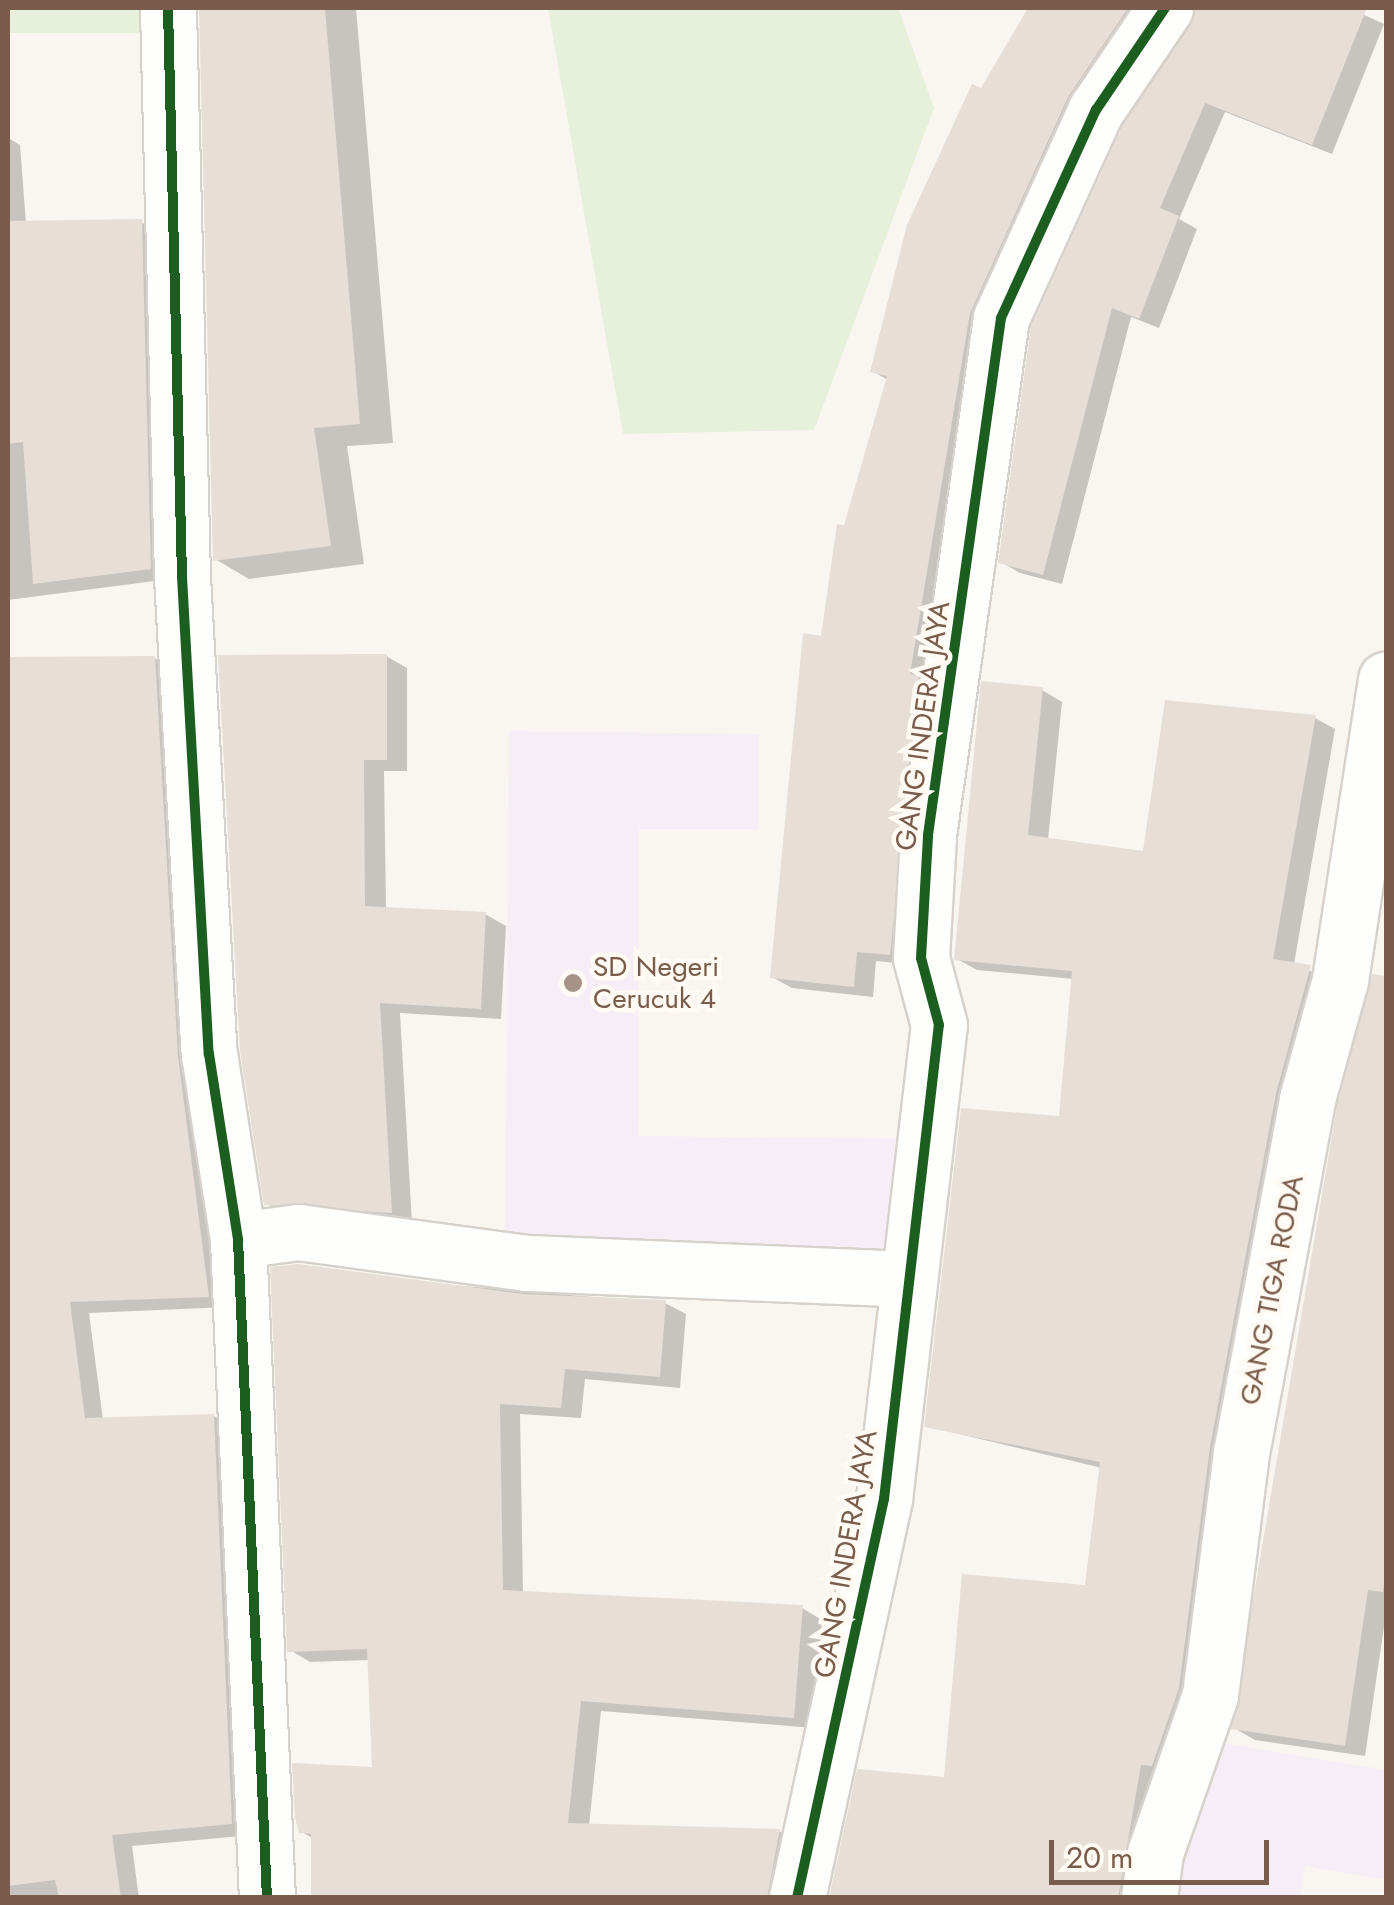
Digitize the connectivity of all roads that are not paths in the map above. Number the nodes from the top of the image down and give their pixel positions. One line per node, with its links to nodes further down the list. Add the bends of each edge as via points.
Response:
1 (168, 8): 4 (street, via 174,390 209,1054)
2 (1165, 8): 5 (street, GANG INDERA JAYA, via 1096,110 1001,318 928,836 921,958 939,1024)
3 (1386, 680): 8 (street, GANG TIGA RODA, via 1340,980 1307,1098 1241,1453 1210,1695 1155,1853)
4 (238, 1240): 5 (street, via 298,1232 527,1264); 6 (street)
5 (908, 1279): 7 (street, GANG INDERA JAYA, via 884,1499)
6 (266, 1898)
7 (797, 1898)
8 (1149, 1898)

